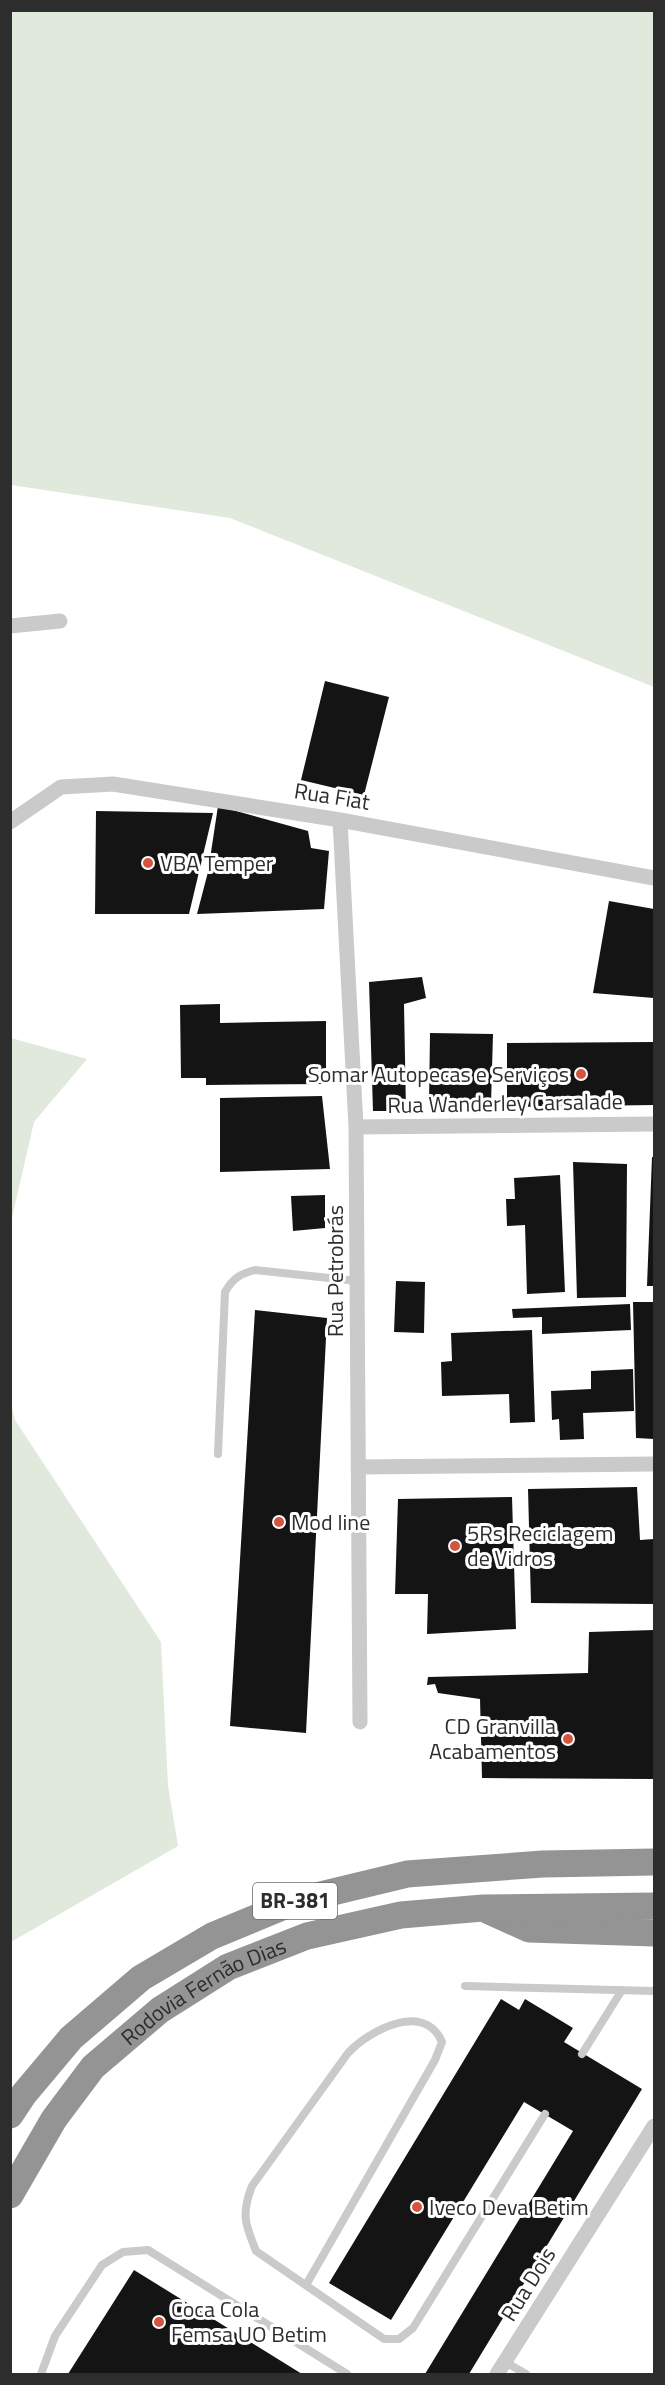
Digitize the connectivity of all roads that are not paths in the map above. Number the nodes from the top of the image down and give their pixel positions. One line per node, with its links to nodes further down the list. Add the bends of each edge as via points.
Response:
1 (60, 621): 2 (street)
2 (10, 626)
3 (340, 820): 4 (street, Rua Fiat, via 113,784 62,787); 5 (street, Rua Fiat); 7 (street, Rua Petrobrás)
4 (10, 822)
5 (654, 878)
6 (654, 1124): 7 (street, Rua Wanderley Carsalade)
7 (356, 1128): 8 (street, Rua Petrobrás)
8 (357, 1281): 9 (lane, via 255,1270 232,1279 225,1292); 11 (street, Rua Petrobrás)
9 (218, 1454)
10 (654, 1464): 11 (street)
11 (359, 1467): 12 (street, Rua Petrobrás)
12 (360, 1722)
13 (654, 1844): 15 (highway)
14 (654, 1862): 15 (highway, Rodovia Fernão Dias / BR-381)
15 (543, 1864): 24 (highway, Rodovia Fernão Dias / BR-381, via 407,1874 298,1900 212,1936 141,1978 70,2038)
16 (654, 1906): 17 (highway, Rodovia Fernão Dias / BR-381)
17 (483, 1908): 18 (highway, BR-381, via 529,1929); 26 (highway, Rodovia Fernão Dias / BR-381, via 401,1915 307,1936 228,1967 160,2010 93,2067 54,2119)
18 (654, 1932)
19 (465, 1986): 20 (lane)
20 (622, 1990): 21 (lane); 22 (lane)
21 (654, 1991)
22 (582, 2054)
23 (545, 2114): 27 (lane, via 414,2328 399,2339 384,2339)
24 (10, 2115)
25 (654, 2126): 28 (street, Rua Dois)
26 (10, 2195)
27 (306, 2285): 27 (lane, via 435,2060 442,2042 438,2032 427,2024 405,2020 355,2045 252,2186 244,2206 247,2230 256,2251)
28 (501, 2368): 31 (lane)
29 (40, 2374): 30 (lane, via 55,2336 102,2265 123,2252 148,2250)
30 (347, 2374)
31 (526, 2374)

